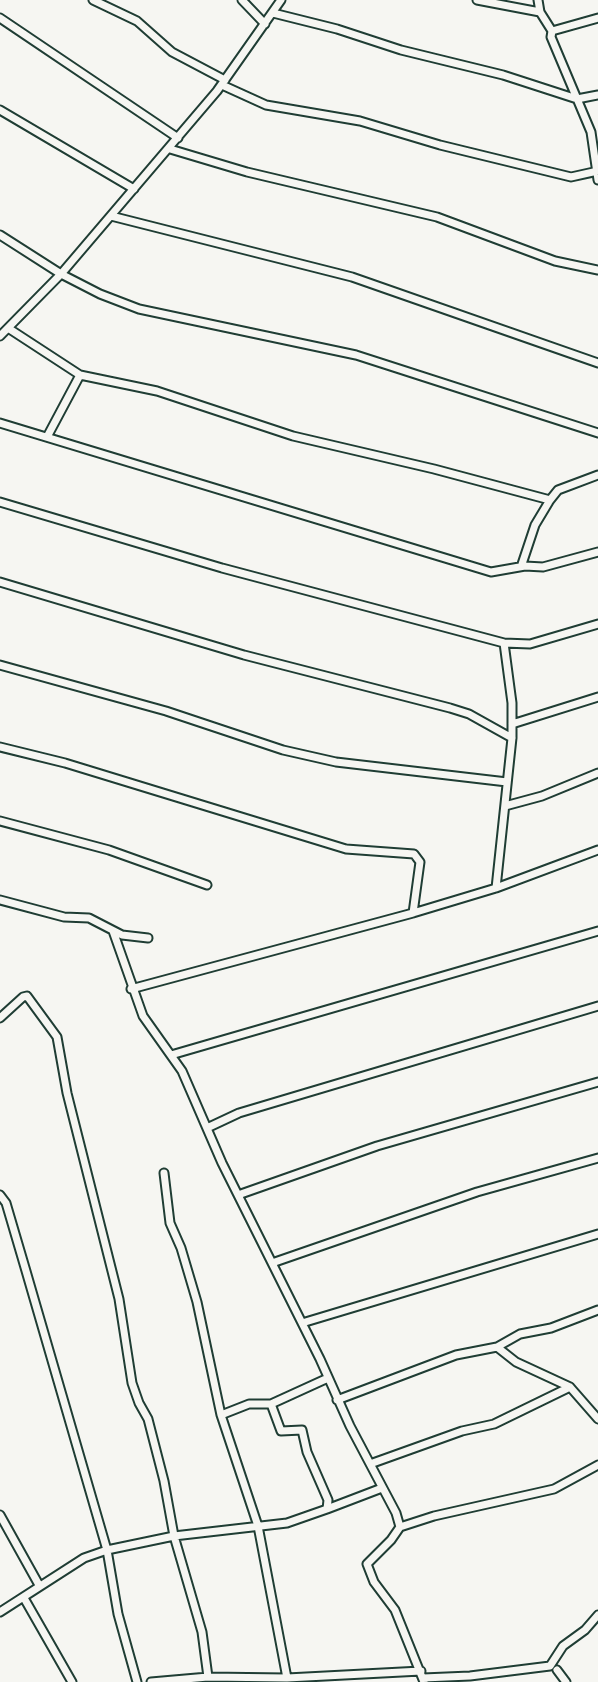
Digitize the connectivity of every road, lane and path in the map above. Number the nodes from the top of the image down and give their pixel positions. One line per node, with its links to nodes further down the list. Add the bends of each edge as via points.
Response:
1 (93, 0): 12 (street, via 137,21 172,52)
2 (242, 0): 10 (street)
3 (281, 0): 7 (street)
4 (477, 0): 6 (street)
5 (538, 0): 6 (street)
6 (540, 12): 11 (street)
7 (273, 13): 10 (street); 14 (street)
8 (0, 18): 16 (street)
9 (598, 18): 11 (street)
10 (265, 24): 12 (street)
11 (552, 31): 14 (street, via 551,37)
12 (223, 82): 16 (street); 18 (street, via 266,105 360,121 571,177)
13 (598, 95): 14 (street)
14 (578, 99): 18 (street, via 591,132)
15 (0, 110): 20 (street)
16 (178, 138): 17 (street)
17 (170, 149): 20 (street); 23 (street, via 248,172 437,217 555,261)
18 (597, 171): 19 (street)
19 (598, 180)
20 (134, 189): 21 (street)
21 (111, 216): 24 (street); 26 (street, via 352,277)
22 (0, 235): 24 (street)
23 (598, 270)
24 (61, 274): 25 (street); 29 (street, via 139,309 342,351)
25 (3, 332): 27 (street)
26 (598, 363)
27 (80, 375): 30 (street); 32 (street, via 157,390 293,436)
28 (0, 423): 30 (street)
29 (598, 433)
30 (47, 437): 35 (street, via 491,572)
31 (598, 475): 32 (street, via 558,490)
32 (550, 500): 35 (street, via 535,525 522,564)
33 (0, 502): 38 (street, via 232,571)
34 (598, 552): 35 (street, via 543,567)
35 (525, 566)
36 (0, 582): 42 (street, via 244,655 450,708)
37 (598, 624): 38 (street, via 530,644)
38 (504, 643): 41 (street)
39 (0, 665): 45 (street, via 166,711 283,750 336,762)
40 (598, 697): 41 (street)
41 (512, 724): 42 (street)
42 (512, 738): 45 (street)
43 (0, 747): 52 (street, via 65,763 346,849 414,854 420,862)
44 (598, 772): 46 (street, via 542,796)
45 (507, 782): 46 (street)
46 (505, 806): 50 (street)
47 (0, 821): 49 (street, via 109,850)
48 (598, 850): 50 (street)
49 (207, 885)
50 (496, 888): 52 (street)
51 (0, 900): 53 (street, via 89,918)
52 (413, 913): 56 (street)
53 (113, 931): 55 (street); 56 (street)
54 (598, 931): 59 (street)
55 (148, 938)
56 (131, 989): 59 (street, via 143,1016)
57 (598, 1006): 61 (street, via 239,1113)
58 (0, 1018): 84 (street, via 27,996 57,1036 67,1093 119,1299 132,1383 148,1419)
59 (171, 1055): 61 (street, via 183,1071)
60 (598, 1082): 65 (street, via 367,1149)
61 (207, 1128): 65 (street)
62 (598, 1158): 67 (street, via 477,1192)
63 (164, 1173): 75 (street, via 170,1223 197,1302)
64 (0, 1195): 85 (street, via 27,1271)
65 (238, 1195): 67 (street)
66 (598, 1234): 69 (street)
67 (272, 1263): 69 (street)
68 (598, 1310): 70 (street, via 551,1328 520,1334)
69 (302, 1323): 71 (street)
70 (497, 1347): 72 (street, via 516,1362); 73 (street, via 456,1355)
71 (328, 1378): 73 (street); 74 (street)
72 (570, 1387): 76 (street); 77 (street, via 494,1424 462,1431)
73 (338, 1400): 77 (street)
74 (271, 1404): 75 (street, via 249,1404); 80 (street, via 281,1431 304,1432 328,1500)
75 (221, 1415): 82 (street)
76 (598, 1419)
77 (370, 1464): 79 (street)
78 (598, 1465): 83 (street, via 554,1489)
79 (382, 1488): 80 (street); 83 (street)
80 (327, 1509): 82 (street, via 287,1523)
81 (0, 1515): 86 (street)
82 (258, 1526): 84 (street); 93 (street)
83 (400, 1527): 92 (street, via 367,1564 374,1582 395,1610)
84 (174, 1536): 85 (street); 91 (street, via 202,1632)
85 (107, 1550): 86 (street, via 84,1558); 95 (street, via 118,1614)
86 (39, 1585): 87 (street)
87 (24, 1598): 88 (street); 94 (street)
88 (0, 1611)
89 (598, 1615): 92 (street, via 563,1646 550,1666 470,1676)
90 (557, 1670): 97 (street)
91 (208, 1677): 93 (street); 96 (street)
92 (423, 1677): 93 (street)
93 (287, 1678)
94 (72, 1682)
95 (137, 1682)
96 (151, 1682)
97 (566, 1682)

